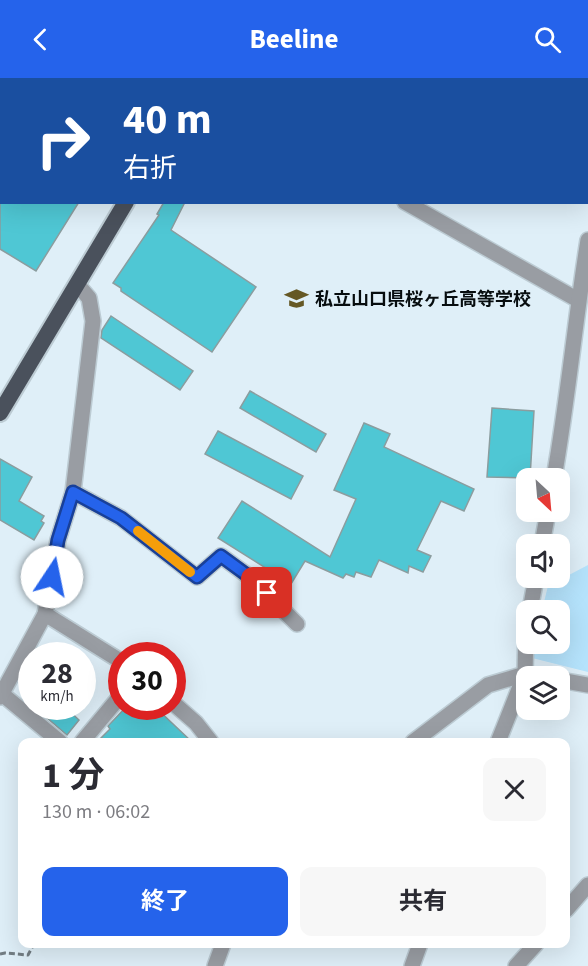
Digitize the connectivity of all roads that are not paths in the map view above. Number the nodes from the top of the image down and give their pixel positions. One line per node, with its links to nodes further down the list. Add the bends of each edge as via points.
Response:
1 (125, 204): 4 (highway)
2 (409, 204): 5 (street)
3 (588, 240): 5 (street)
4 (78, 284): 7 (highway); 9 (street, via 89,297 93,321)
5 (578, 300): 6 (street)
6 (582, 320): 8 (street, via 574,347)
7 (0, 413)
8 (556, 468)
9 (73, 492): 10 (street, via 58,540); 11 (street, via 121,518 197,577 221,556 251,578)
10 (45, 614): 12 (street); 16 (street)
11 (297, 624)
12 (108, 653)
13 (516, 679): 23 (street, via 488,685)
14 (570, 682): 15 (street)
15 (588, 685)
16 (1, 695): 20 (street)
17 (516, 707): 24 (street)
18 (108, 711): 21 (street)
19 (186, 714): 22 (street)
20 (55, 738)
21 (85, 738)
22 (208, 738)
23 (418, 738)
24 (500, 738)
25 (588, 885): 26 (street)
26 (570, 905)
27 (222, 948): 30 (street)
28 (419, 948): 31 (street)
29 (532, 948): 32 (street)
30 (215, 966)
31 (412, 966)
32 (516, 966)

